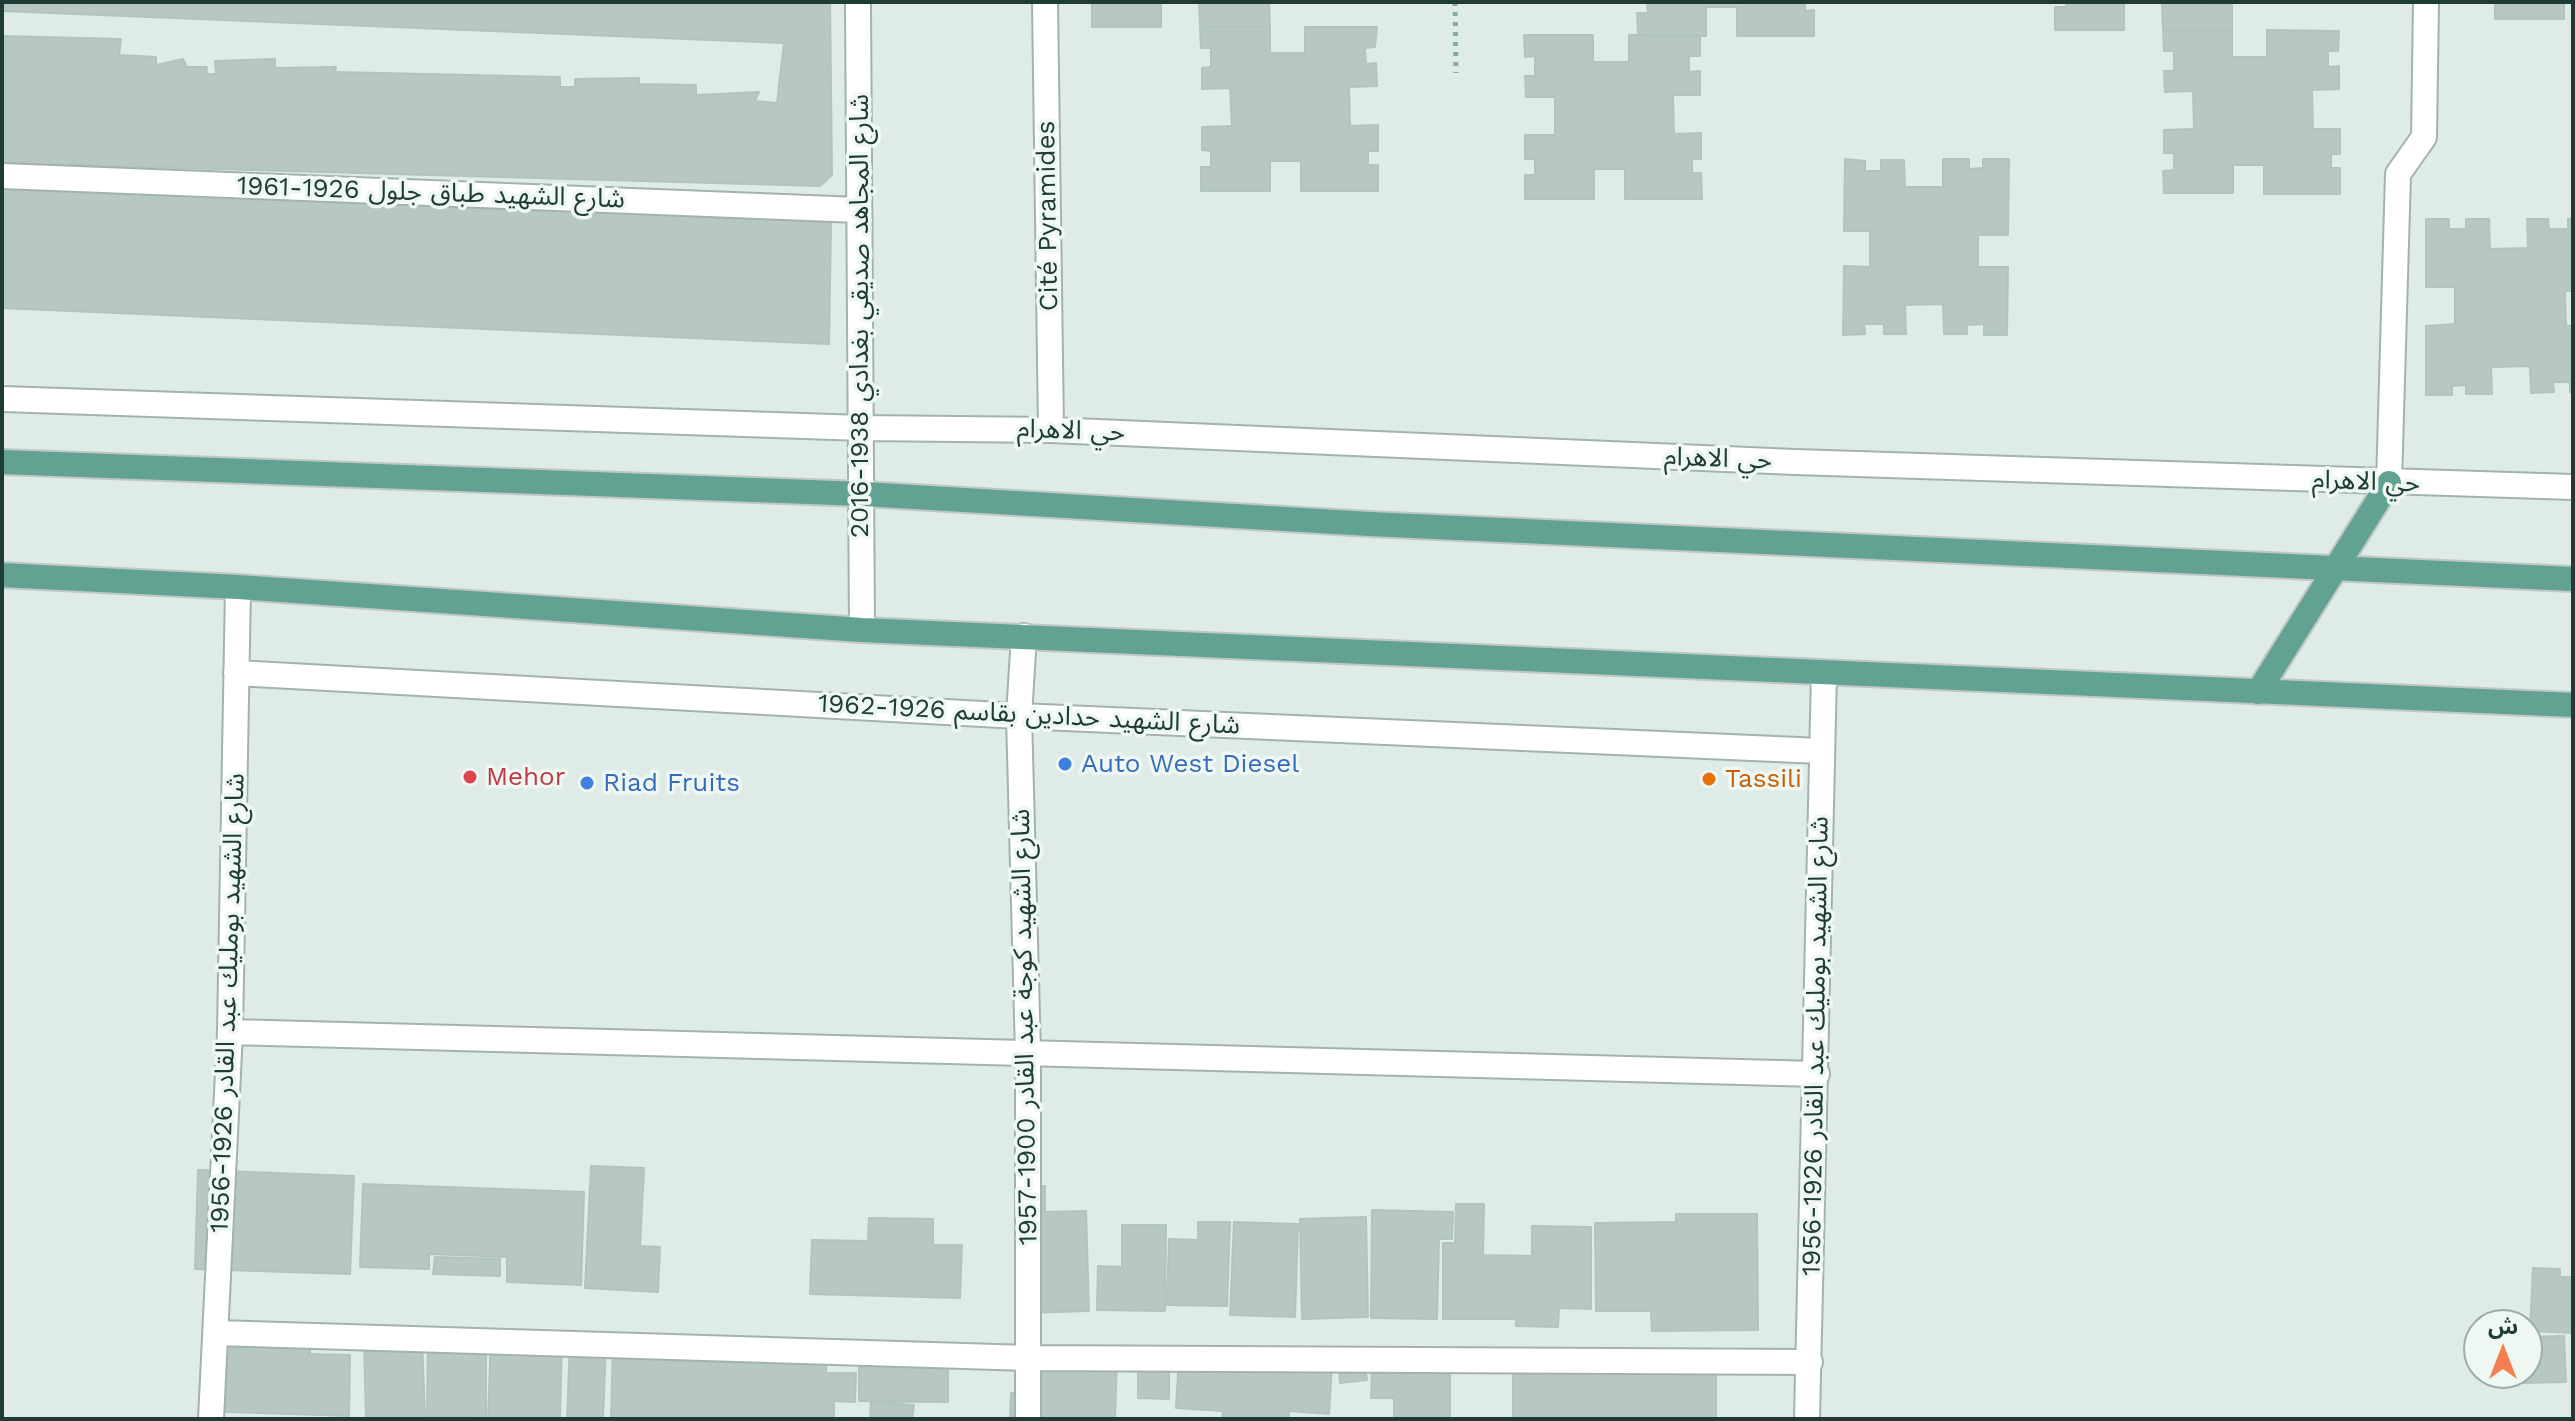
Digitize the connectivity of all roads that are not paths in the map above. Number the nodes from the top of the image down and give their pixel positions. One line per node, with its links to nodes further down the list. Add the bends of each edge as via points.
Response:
1 (858, 2): 5 (street, شارع المجاهد صديقي بغدادي 1938-2016)
2 (1045, 2): 8 (street, Cité Pyramides)
3 (2426, 2): 10 (street, via 2424,137 2398,174)
4 (2, 176): 5 (street, شارع الشهيد طباق جلول 1926-1961)
5 (859, 210): 7 (street, شارع المجاهد صديقي بغدادي 1938-2016)
6 (2, 399): 7 (street, حي الاهرام)
7 (863, 428): 8 (street, حي الاهرام); 12 (street, شارع المجاهد صديقي بغدادي 1938-2016)
8 (1051, 430): 10 (street, حي الاهرام)
9 (2, 462): 12 (main road)
10 (2389, 483): 11 (street, حي الاهرام); 13 (main road)
11 (2573, 487)
12 (863, 494): 13 (main road, via 1385,525); 17 (street, شارع المجاهد صديقي بغدادي 1938-2016)
13 (2336, 568): 15 (main road); 21 (main road)
14 (2, 575): 16 (main road)
15 (2573, 579)
16 (238, 587): 17 (main road); 19 (street, شارع الشهيد بومليك عبد القادر 1926-1956)
17 (862, 630): 18 (main road)
18 (1024, 636): 20 (main road); 23 (street, شارع الشهيد كوجة عبد القادر 1900-1957)
19 (236, 673): 23 (street, شارع الشهيد حدادين بقاسم 1926-1962); 25 (street, شارع الشهيد بومليك عبد القادر 1926-1956)
20 (1824, 673): 21 (main road); 24 (street, شارع الشهيد بومليك عبد القادر 1926-1956)
21 (2258, 692): 22 (main road)
22 (2573, 705)
23 (1019, 716): 24 (street, شارع الشهيد حدادين بقاسم 1926-1962); 26 (street, شارع الشهيد كوجة عبد القادر 1900-1957)
24 (1821, 751): 27 (street, شارع الشهيد بومليك عبد القادر 1926-1956)
25 (230, 1032): 26 (street); 28 (street, شارع الشهيد بومليك عبد القادر 1926-1956)
26 (1028, 1054): 27 (street); 29 (street, شارع الشهيد كوجة عبد القادر 1900-1957)
27 (1817, 1074): 30 (street, شارع الشهيد بومليك عبد القادر 1926-1956)
28 (217, 1333): 29 (street); 31 (street, شارع الشهيد بومليك عبد القادر 1926-1956)
29 (1029, 1358): 30 (street); 32 (street, شارع الشهيد كوجة عبد القادر 1900-1957)
30 (1810, 1362): 33 (street, شارع الشهيد بومليك عبد القادر 1926-1956)
31 (211, 1419)
32 (1028, 1419)
33 (1807, 1419)

